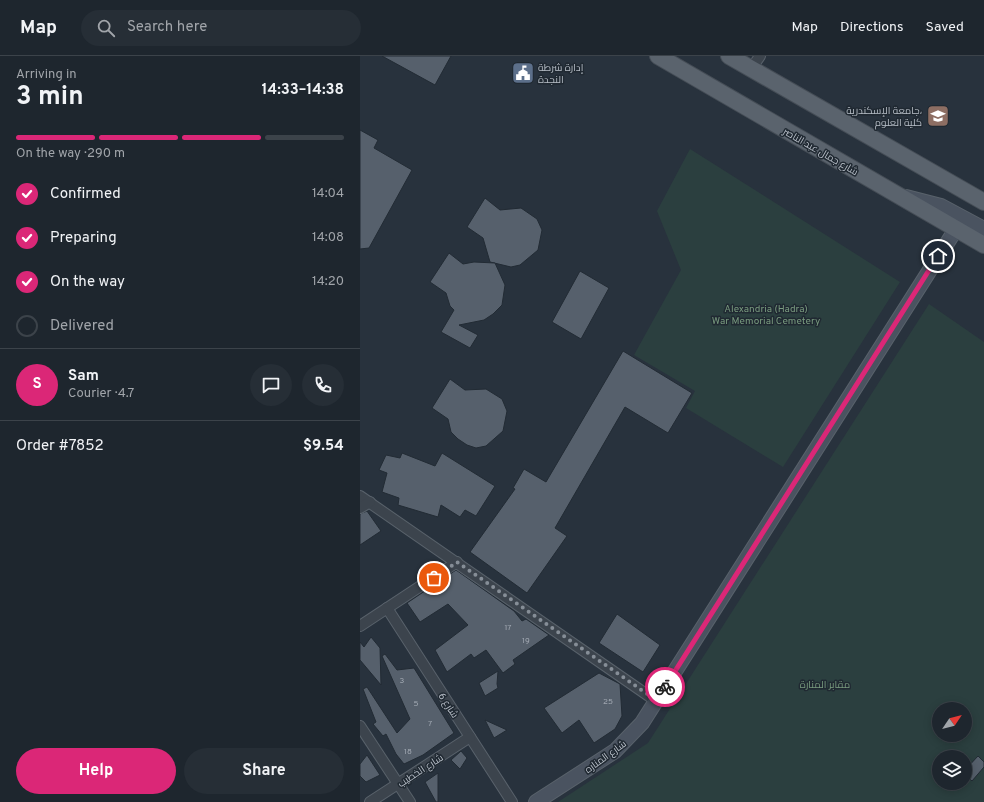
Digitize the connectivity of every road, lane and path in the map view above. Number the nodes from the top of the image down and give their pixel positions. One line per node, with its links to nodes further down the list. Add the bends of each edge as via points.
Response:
1 (658, 56): 4 (main road, شارع جمال عبد الناصر)
2 (729, 56): 3 (main road)
3 (756, 62): 5 (main road)
4 (900, 196): 6 (main road, شارع جمال عبد الناصر); 7 (street, via 941,206)
5 (984, 202)
6 (956, 229): 8 (main road, شارع جمال عبد الناصر); 15 (street, شارع المناره)
7 (984, 229)
8 (984, 245)
9 (360, 496): 10 (street)
10 (370, 502): 11 (street); 12 (street)
11 (360, 508)
12 (457, 562): 13 (street); 15 (street)
13 (387, 608): 14 (street); 17 (street, شارع 6)
14 (360, 626)
15 (656, 700): 22 (street, شارع المناره, via 642,723 620,746)
16 (360, 726): 18 (street)
17 (470, 737): 18 (street, شارع الخطيب); 21 (street, شارع 6)
18 (398, 784): 19 (street, شارع الخطيب); 20 (street)
19 (370, 802)
20 (410, 802)
21 (512, 802)
22 (536, 802)

